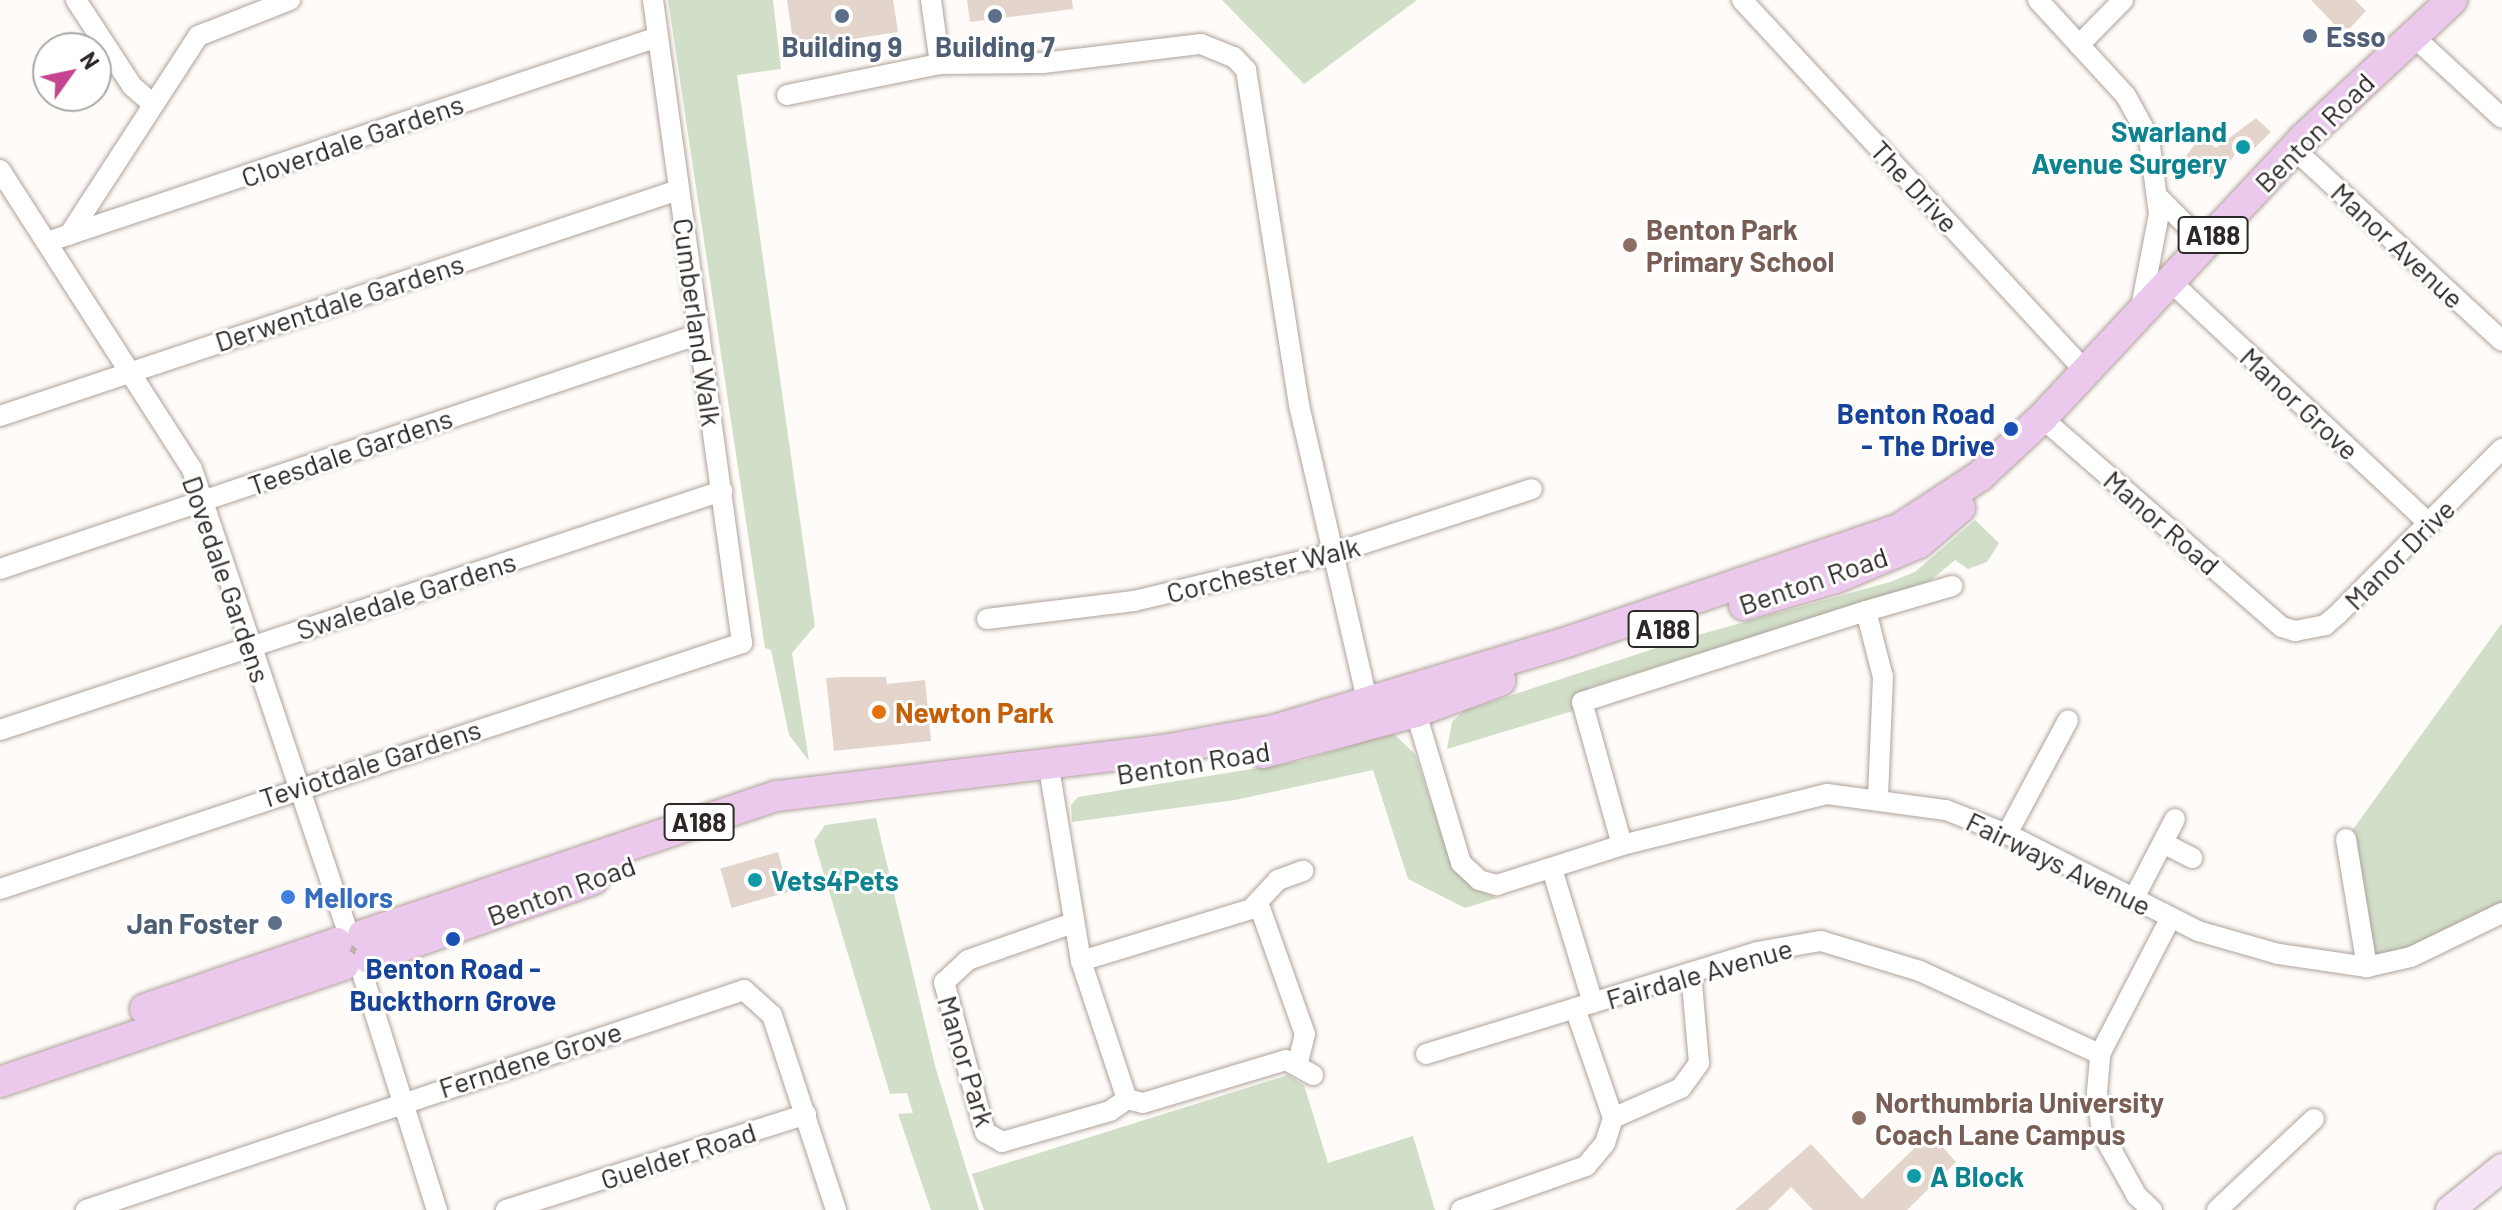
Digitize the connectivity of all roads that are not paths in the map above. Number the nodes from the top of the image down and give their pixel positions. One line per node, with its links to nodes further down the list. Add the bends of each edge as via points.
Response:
1 (76, 0): 14 (street, via 132,86)
2 (290, 0): 14 (street, via 205,30)
3 (653, 0): 10 (street, Cumberland Walk)
4 (931, 0): 12 (street)
5 (1742, 0): 28 (street, The Drive)
6 (2038, 0): 11 (street)
7 (2123, 0): 11 (street)
8 (2452, 0): 9 (main road, Benton Road / A188)
9 (2412, 35): 15 (street); 16 (main road, Benton Road / A188)
10 (658, 37): 18 (street, Cumberland Walk); 20 (street, Cloverdale Gardens)
11 (2079, 45): 19 (street, via 2126,96 2149,138)
12 (940, 64): 13 (street); 36 (street, via 1043,63 1201,44 1234,57 1248,80)
13 (787, 95)
14 (153, 104): 20 (street)
15 (2502, 118)
16 (2294, 149): 22 (main road, Benton Road / A188); 26 (street, Manor Avenue)
17 (0, 170): 21 (street, Dovedale Gardens)
18 (678, 190): 25 (street, Cumberland Walk); 27 (street, Derwentdale Gardens)
19 (2159, 198): 22 (street); 24 (street)
20 (69, 235): 21 (street, Cloverdale Gardens)
21 (47, 242): 27 (street, Dovedale Gardens)
22 (2205, 244): 23 (main road, Benton Road / A188)
23 (2171, 282): 24 (main road, Benton Road / A188); 35 (street, Manor Grove)
24 (2139, 317): 28 (main road, Benton Road / A188)
25 (700, 334): 33 (street, Cumberland Walk); 34 (street, Teesdale Gardens)
26 (2502, 341)
27 (129, 372): 29 (street, Derwentdale Gardens); 34 (street, Dovedale Gardens, via 192,469)
28 (2087, 373): 30 (main road, Benton Road / A188)
29 (0, 416)
30 (2042, 418): 41 (street, Manor Road); 44 (main road, Benton Road / A188, via 1980,476 1899,529)
31 (2500, 456): 35 (street, Manor Drive)
32 (1532, 489): 36 (street, Corchester Walk)
33 (722, 491): 42 (street, Cumberland Walk); 43 (street, Swaledale Gardens)
34 (204, 500): 37 (street, Teesdale Gardens); 43 (street, Dovedale Gardens)
35 (2430, 524): 41 (street, Manor Drive, via 2325,625 2308,632)
36 (1331, 554): 40 (street, Corchester Walk, via 1134,601); 45 (street)
37 (0, 569)
38 (1952, 586): 39 (street)
39 (1866, 611): 50 (street, via 1883,677); 55 (street, via 1582,702)
40 (987, 619)
41 (2282, 627)
42 (742, 643): 49 (street, Teviotdale Gardens)
43 (250, 646): 47 (street, Swaledale Gardens); 49 (street, Dovedale Gardens)
44 (1412, 702): 45 (main road, Benton Road / A188); 57 (street, Fairways Avenue, via 1461,863 1479,880 1497,885)
45 (1371, 714): 48 (main road, Benton Road / A188)
46 (2068, 720): 52 (street)
47 (0, 730)
48 (1049, 772): 64 (street); 65 (main road, Benton Road / A188, via 777,796)
49 (298, 785): 59 (street, Teviotdale Gardens); 65 (street, Dovedale Gardens)
50 (1878, 797): 52 (street, Fairways Avenue, via 1946,810); 55 (street, Fairways Avenue, via 1815,797)
51 (2175, 819): 54 (street)
52 (2007, 834): 60 (street, Fairways Avenue)
53 (2346, 839): 67 (street)
54 (2163, 843): 56 (street); 60 (street)
55 (1622, 845): 57 (street, Fairways Avenue)
56 (2192, 858)
57 (1552, 869): 69 (street)
58 (1303, 871): 61 (street, via 1278,880)
59 (0, 889)
60 (2134, 898): 63 (street, Fairways Avenue)
61 (1259, 905): 66 (street); 75 (street, Manor Park, via 1305,1034 1306,1068 1280,1061 1143,1103)
62 (2502, 913): 67 (street, Fairways Avenue, via 2411,957)
63 (2171, 917): 67 (street, Fairways Avenue, via 2225,941); 71 (street)
64 (1073, 923): 66 (street); 75 (street, Manor Park, via 968,960 944,982 985,1132 1002,1142 1110,1111)
65 (353, 950): 72 (main road, Benton Road / A188); 73 (main road, Benton Road / A188); 74 (street, Dovedale Gardens)
66 (1081, 961): 75 (street)
67 (2367, 967)
68 (1691, 972): 69 (street, Fairdale Avenue); 71 (street, Fairdale Avenue, via 1821,941 1920,971); 77 (street, via 1699,1063 1681,1088)
69 (1584, 1006): 70 (street, Fairdale Avenue); 77 (street)
70 (1426, 1054)
71 (2100, 1054): 85 (street, via 2102,1133 2137,1196)
72 (0, 1062)
73 (0, 1082)
74 (403, 1099): 76 (street, Ferndene Grove, via 744,990 772,1015); 80 (street, Ferndene Grove); 81 (street, Dovedale Gardens)
75 (1127, 1099)
76 (806, 1114): 82 (street, Guelder Road); 83 (street, Ferndene Grove)
77 (1613, 1118): 84 (street, via 1605,1143 1586,1166)
78 (2314, 1119): 86 (street)
79 (2502, 1168): 87 (street)
80 (86, 1210)
81 (437, 1210)
82 (506, 1210)
83 (836, 1210)
84 (1461, 1210)
85 (2152, 1210)
86 (2217, 1210)
87 (2450, 1210)

